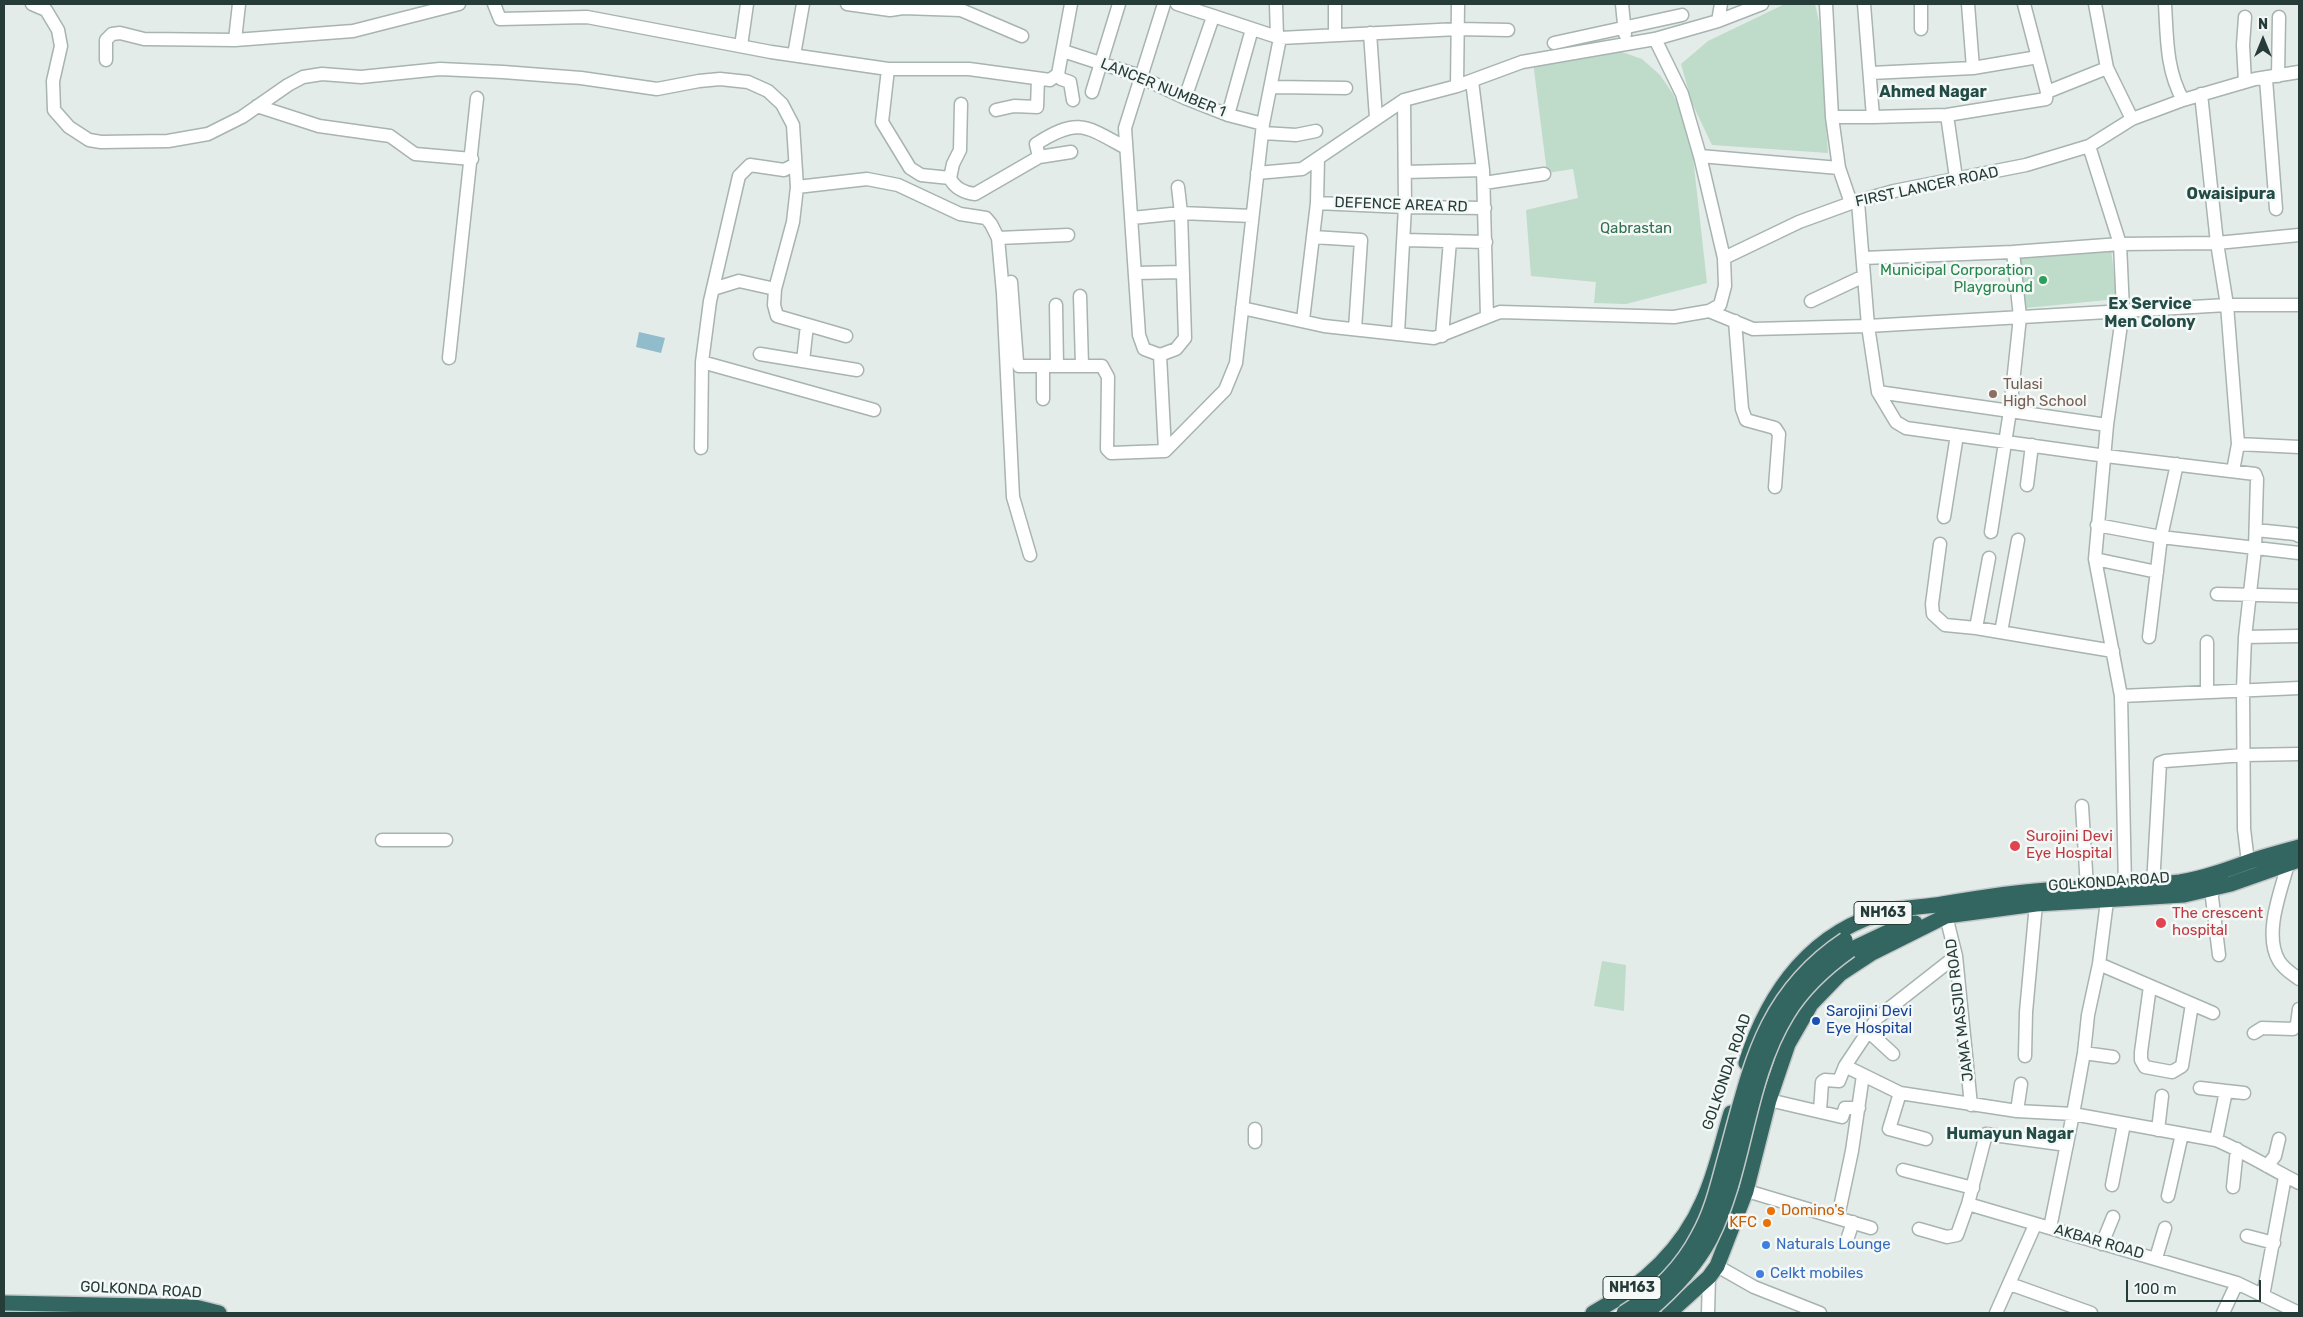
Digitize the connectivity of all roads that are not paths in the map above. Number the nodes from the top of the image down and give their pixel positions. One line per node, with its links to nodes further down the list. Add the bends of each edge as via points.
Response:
1 (32, 4): 74 (street, via 46,10 58,30 61,46 53,81 54,110 69,127 89,140 149,142 208,134)
2 (239, 4): 42 (street)
3 (459, 4): 42 (street, via 353,31)
4 (494, 4): 45 (street, via 500,19 587,17)
5 (747, 4): 45 (street)
6 (803, 4): 47 (street)
7 (847, 4): 25 (street, via 890,10)
8 (1071, 4): 46 (street)
9 (1119, 4): 50 (street)
10 (1164, 4): 57 (street)
11 (1177, 4): 27 (street)
12 (1276, 4): 40 (street)
13 (1335, 4): 38 (street)
14 (1458, 4): 34 (street)
15 (1622, 4): 32 (street)
16 (1721, 4): 31 (street)
17 (1762, 4): 31 (street)
18 (1826, 4): 80 (street)
19 (1864, 4): 55 (street)
20 (1921, 4): 35 (street)
21 (1968, 4): 51 (street)
22 (2024, 4): 48 (street)
23 (2096, 4): 52 (street)
24 (2165, 4): 72 (street, via 2170,68)
25 (903, 6): 26 (street)
26 (961, 7): 39 (street)
27 (1210, 12): 33 (street); 69 (street)
28 (1682, 15): 32 (street)
29 (2245, 17): 61 (street)
30 (2279, 17): 58 (street)
31 (1718, 21): 41 (street)
32 (1625, 27): 43 (street); 44 (street)
33 (1252, 29): 40 (street); 76 (street)
34 (1458, 29): 36 (street); 37 (street); 62 (street)
35 (1922, 29)
36 (1508, 30)
37 (1370, 33): 38 (street); 79 (street)
38 (1335, 34): 40 (street)
39 (1022, 36)
40 (1278, 38): 63 (street)
41 (1655, 39): 44 (street); 87 (street, via 1682,94)
42 (235, 40): 49 (street, via 144,39 112,34 106,40)
43 (1554, 43)
44 (1626, 45): 60 (street, via 1522,62)
45 (741, 46): 47 (street)
46 (1062, 51): 50 (street, LANCER NUMBER 1); 56 (street)
47 (794, 55): 53 (street)
48 (2038, 57): 51 (street); 66 (street)
49 (106, 60)
50 (1100, 62): 57 (street, LANCER NUMBER 1); 65 (street)
51 (1972, 68): 55 (street)
52 (2107, 68): 66 (street); 81 (street)
53 (888, 69): 59 (street, via 969,69); 98 (street, via 882,122 910,168)
54 (2299, 72): 58 (street, FIRST LANCER ROAD)
55 (1871, 73): 78 (street)
56 (1058, 74): 59 (street, via 1050,80); 70 (street, via 1070,82)
57 (1141, 77): 69 (street, LANCER NUMBER 1); 84 (street, via 1125,128)
58 (2272, 77): 61 (street, FIRST LANCER ROAD); 106 (street)
59 (1038, 79): 75 (street, via 1037,106)
60 (1472, 81): 62 (street); 93 (street)
61 (2245, 82): 67 (street, FIRST LANCER ROAD)
62 (1458, 86): 71 (street)
63 (1272, 87): 64 (street); 82 (street)
64 (1346, 88)
65 (1092, 92)
66 (2047, 92): 77 (street, via 2046,99)
67 (2202, 94): 72 (street, FIRST LANCER ROAD); 117 (street)
68 (477, 98): 90 (street)
69 (1185, 98): 76 (street, LANCER NUMBER 1)
70 (1074, 100)
71 (1404, 100): 79 (street); 94 (street)
72 (2183, 100): 81 (street, FIRST LANCER ROAD)
73 (961, 104): 98 (street, via 960,150 953,164)
74 (256, 106): 90 (street, via 319,126 390,136 415,154); 91 (street, via 303,78 322,74 361,77 440,69 581,78 657,89 720,79 748,82 768,91 782,104 793,125)
75 (996, 110)
76 (1228, 115): 82 (street, LANCER NUMBER 1)
77 (1947, 115): 78 (street); 97 (street)
78 (1873, 117): 80 (street)
79 (1376, 118): 89 (street)
80 (1832, 118): 92 (street)
81 (2132, 118): 85 (street, FIRST LANCER ROAD)
82 (1263, 128): 83 (street, LANCER NUMBER 1, via 1296,135); 95 (street)
83 (1316, 131)
84 (1127, 144): 88 (street, via 1076,126 1052,134 1036,144); 109 (street)
85 (2089, 146): 97 (street, FIRST LANCER ROAD, via 2026,165); 118 (street)
86 (1072, 152): 88 (street)
87 (1700, 156): 92 (street); 120 (street)
88 (1038, 157): 98 (street, via 975,194 967,193)
89 (1318, 158): 95 (street, via 1302,168); 103 (street)
90 (472, 159): 148 (street)
91 (794, 165): 100 (street); 126 (street, via 784,170 750,165 739,176)
92 (1839, 168): 102 (street)
93 (1483, 170): 94 (street); 99 (street)
94 (1405, 172): 104 (street)
95 (1257, 173): 108 (street)
96 (1544, 174): 99 (street)
97 (1956, 178): 102 (street, FIRST LANCER ROAD)
98 (951, 181)
99 (1484, 183): 105 (street)
100 (798, 187): 113 (street, via 866,179 898,185 960,214 986,218); 127 (street, via 793,222)
101 (1178, 187): 107 (street)
102 (1854, 202): 120 (street, FIRST LANCER ROAD, via 1799,222); 121 (street)
103 (1317, 203): 104 (street, DEFENCE AREA RD); 112 (street)
104 (1405, 207): 105 (street, DEFENCE AREA RD); 114 (street)
105 (1485, 208): 116 (street)
106 (2276, 209)
107 (1181, 213): 108 (street); 109 (street); 122 (street)
108 (1252, 216): 133 (street)
109 (1132, 218): 123 (street)
110 (1068, 235): 113 (street)
111 (2299, 235): 117 (street)
112 (1313, 237): 138 (street); 142 (street, via 1361,240)
113 (998, 238): 182 (street, via 1012,486)
114 (1404, 240): 115 (street); 143 (street)
115 (1450, 241): 116 (street); 145 (street)
116 (1486, 242): 136 (street)
117 (2217, 243): 118 (street); 132 (street)
118 (2120, 244): 119 (street); 134 (street)
119 (2013, 252): 121 (street); 137 (street)
120 (1724, 258): 135 (street, via 1725,286 1720,305)
121 (1863, 258): 124 (street)
122 (1182, 272): 123 (street); 147 (street, via 1184,338 1176,349)
123 (1136, 273): 147 (street, via 1139,336 1144,349)
124 (1864, 276): 129 (street); 141 (street)
125 (1011, 282): 153 (street, via 1017,362 1019,366)
126 (713, 289): 127 (street, via 739,281); 150 (street)
127 (775, 289): 140 (street, via 777,316)
128 (1080, 296): 151 (street)
129 (1811, 301)
130 (2299, 305): 132 (street)
131 (1056, 306): 152 (street)
132 (2227, 306): 134 (street); 162 (street)
133 (1242, 308): 138 (street); 166 (street, via 1236,363 1225,390)
134 (2122, 310): 137 (street); 159 (street)
135 (1710, 312): 136 (street, via 1674,317 1500,312); 139 (street)
136 (1487, 317): 145 (street)
137 (2020, 317): 141 (street); 158 (street)
138 (1303, 320): 142 (street, via 1324,326)
139 (1735, 321): 141 (street, via 1753,329); 171 (street, via 1742,410 1746,420 1775,428 1779,434)
140 (807, 325): 144 (street); 149 (street)
141 (1868, 326): 155 (street)
142 (1355, 328): 143 (street)
143 (1398, 333): 145 (street, via 1434,338)
144 (846, 336)
145 (1442, 336)
146 (760, 354): 149 (street)
147 (1160, 355): 166 (street)
148 (449, 358)
149 (803, 361): 154 (street)
150 (702, 362): 157 (street); 165 (street)
151 (1082, 365): 152 (street); 166 (street, via 1102,366 1108,377 1107,449 1112,453)
152 (1057, 366): 153 (street)
153 (1043, 367): 156 (street)
154 (857, 370)
155 (1878, 392): 158 (street); 160 (street, via 1896,422 1906,428)
156 (1043, 399)
157 (874, 410)
158 (2010, 411): 159 (street); 161 (street)
159 (2107, 426): 167 (street)
160 (1957, 435): 161 (street); 172 (street)
161 (2005, 441): 163 (street); 175 (street)
162 (2238, 444): 164 (street); 169 (street)
163 (2032, 445): 167 (street); 170 (street)
164 (2299, 447)
165 (701, 448)
166 (1165, 451)
167 (2106, 456): 168 (street); 173 (street)
168 (2177, 464): 169 (street); 177 (street)
169 (2233, 471): 174 (street, via 2256,476)
170 (2027, 485)
171 (1775, 487)
172 (1944, 516)
173 (2097, 525): 177 (street); 184 (street)
174 (2256, 530): 176 (street); 180 (street)
175 (1991, 532)
176 (2299, 536)
177 (2161, 537): 180 (street); 185 (street)
178 (2018, 540): 190 (street)
179 (1940, 544): 189 (street, via 1933,614 1945,626)
180 (2255, 549): 181 (street); 187 (street)
181 (2299, 553)
182 (1030, 555)
183 (1989, 558): 189 (street)
184 (2095, 558): 185 (street); 195 (street)
185 (2157, 572): 191 (street)
186 (2217, 594): 187 (street)
187 (2251, 596): 188 (street); 193 (street)
188 (2299, 596)
189 (1976, 628): 190 (street)
190 (2001, 632): 195 (street)
191 (2149, 636)
192 (2299, 636): 193 (street)
193 (2245, 637): 197 (street)
194 (2207, 642): 198 (street)
195 (2113, 651): 199 (street)
196 (2299, 688): 197 (street)
197 (2244, 689): 198 (street); 201 (street)
198 (2207, 691): 199 (street)
199 (2121, 696): 209 (street)
200 (2299, 754): 201 (street)
201 (2244, 755): 206 (street, via 2244,829); 208 (street, via 2160,763)
202 (2082, 806): 210 (street)
203 (382, 840): 204 (street)
204 (446, 840)
205 (2299, 847): 206 (highway, GOLKONDA ROAD / NH163)
206 (2248, 862): 208 (highway, GOLKONDA ROAD / NH163, via 2228,871)
207 (2294, 862): 211 (highway, GOLKONDA ROAD / NH163); 219 (street, via 2278,903 2273,935 2278,960)
208 (2153, 885): 209 (highway, GOLKONDA ROAD / NH163)
209 (2125, 887): 210 (highway, GOLKONDA ROAD / NH163)
210 (2087, 888): 214 (highway, GOLKONDA ROAD / NH163, via 2035,891)
211 (2211, 888): 212 (highway, GOLKONDA ROAD / NH163, via 2184,894); 216 (street)
212 (2107, 901): 213 (highway, GOLKONDA ROAD / NH163); 218 (street)
213 (2036, 904): 214 (highway, GOLKONDA ROAD / NH163); 230 (street)
214 (1942, 910): 215 (highway, via 1884,921); 217 (street, JAMA MASJID ROAD); 240 (highway, GOLKONDA ROAD / NH163, via 1840,974 1811,1004 1788,1044); 254 (highway, GOLKONDA ROAD / NH163, via 1890,911 1863,920 1836,934 1799,963 1756,1032)
215 (1847, 945): 287 (highway, bridge, via 1827,952 1791,988 1766,1028 1749,1075 1717,1190 1700,1235 1674,1272 1639,1304); 288 (highway, bridge, via 1787,1013 1767,1056 1728,1193 1713,1233 1682,1280)
216 (2219, 955)
217 (1956, 956): 226 (street, via 1877,1018); 241 (street, JAMA MASJID ROAD)
218 (2099, 964): 222 (street); 229 (street)
219 (2285, 969): 220 (street); 221 (street)
220 (2299, 970)
221 (2299, 979)
222 (2150, 986): 223 (street); 223 (street, via 2141,1052 2144,1067 2172,1072 2182,1066)
223 (2192, 1004): 225 (street)
224 (2299, 1009): 227 (street, via 2293,1029 2262,1028)
225 (2213, 1013)
226 (1868, 1031): 228 (street); 232 (street)
227 (2254, 1033)
228 (1893, 1054)
229 (2084, 1054): 231 (street); 245 (street)
230 (2025, 1056)
231 (2113, 1057)
232 (1845, 1066): 233 (street); 243 (street, via 1839,1082 1822,1082)
233 (1863, 1075): 238 (street); 242 (street)
234 (2021, 1084): 244 (street)
235 (2200, 1088): 236 (street)
236 (2226, 1091): 237 (street); 251 (street)
237 (2244, 1093)
238 (1900, 1094): 241 (street); 249 (street, via 1889,1129)
239 (2162, 1096): 247 (street)
240 (1770, 1100): 243 (street); 257 (highway, GOLKONDA ROAD / NH163)
241 (1971, 1105): 244 (street)
242 (1859, 1108): 243 (street, via 1844,1108 1842,1117); 267 (street)
243 (1820, 1111)
244 (2017, 1111): 245 (street)
245 (2073, 1114): 246 (street); 252 (street)
246 (2124, 1124): 247 (street); 261 (street)
247 (2158, 1130): 248 (street)
248 (2182, 1134): 251 (street); 265 (street)
249 (1926, 1139)
250 (2279, 1139): 255 (street)
251 (2216, 1140): 253 (street)
252 (2067, 1144): 263 (street, via 1986,1134); 272 (street)
253 (2237, 1149): 255 (street); 262 (street)
254 (1715, 1163): 257 (highway); 259 (highway, GOLKONDA ROAD / NH163)
255 (2267, 1166): 258 (street)
256 (1903, 1170): 263 (street)
257 (1750, 1174): 264 (highway, GOLKONDA ROAD / NH163)
258 (2285, 1177): 260 (street); 277 (street)
259 (1711, 1180): 264 (street); 286 (highway, GOLKONDA ROAD / NH163, via 1703,1202 1667,1258 1651,1275)
260 (2299, 1182)
261 (2112, 1185)
262 (2233, 1187)
263 (1973, 1188): 266 (street)
264 (1746, 1191): 267 (street); 280 (highway, GOLKONDA ROAD / NH163)
265 (2168, 1196)
266 (1968, 1204): 270 (street, AKBAR ROAD); 274 (street, via 1957,1235 1947,1236)
267 (1838, 1217): 269 (street)
268 (2113, 1217): 278 (street)
269 (1853, 1222): 271 (street); 276 (street)
270 (2035, 1225): 272 (street, AKBAR ROAD); 282 (street)
271 (1871, 1228)
272 (2050, 1228): 278 (street, AKBAR ROAD)
273 (2165, 1228): 279 (street)
274 (1919, 1229)
275 (2246, 1236): 277 (street)
276 (1846, 1243)
277 (2274, 1243): 283 (street)
278 (2102, 1244): 279 (street, AKBAR ROAD)
279 (2156, 1258): 281 (street, AKBAR ROAD)
280 (1713, 1271): 289 (highway, GOLKONDA ROAD / NH163); 290 (street); 291 (street)
281 (2237, 1283): 283 (street, AKBAR ROAD); 294 (street)
282 (2010, 1284): 292 (street); 293 (street)
283 (2263, 1296): 295 (street, AKBAR ROAD)
284 (4, 1303): 285 (highway, GOLKONDA ROAD, via 195,1307)
285 (219, 1313)
286 (1593, 1313)
287 (1624, 1313)
288 (1646, 1313)
289 (1669, 1313)
290 (1708, 1313)
291 (1820, 1313)
292 (1996, 1313)
293 (2091, 1313)
294 (2223, 1313)
295 (2299, 1313)

